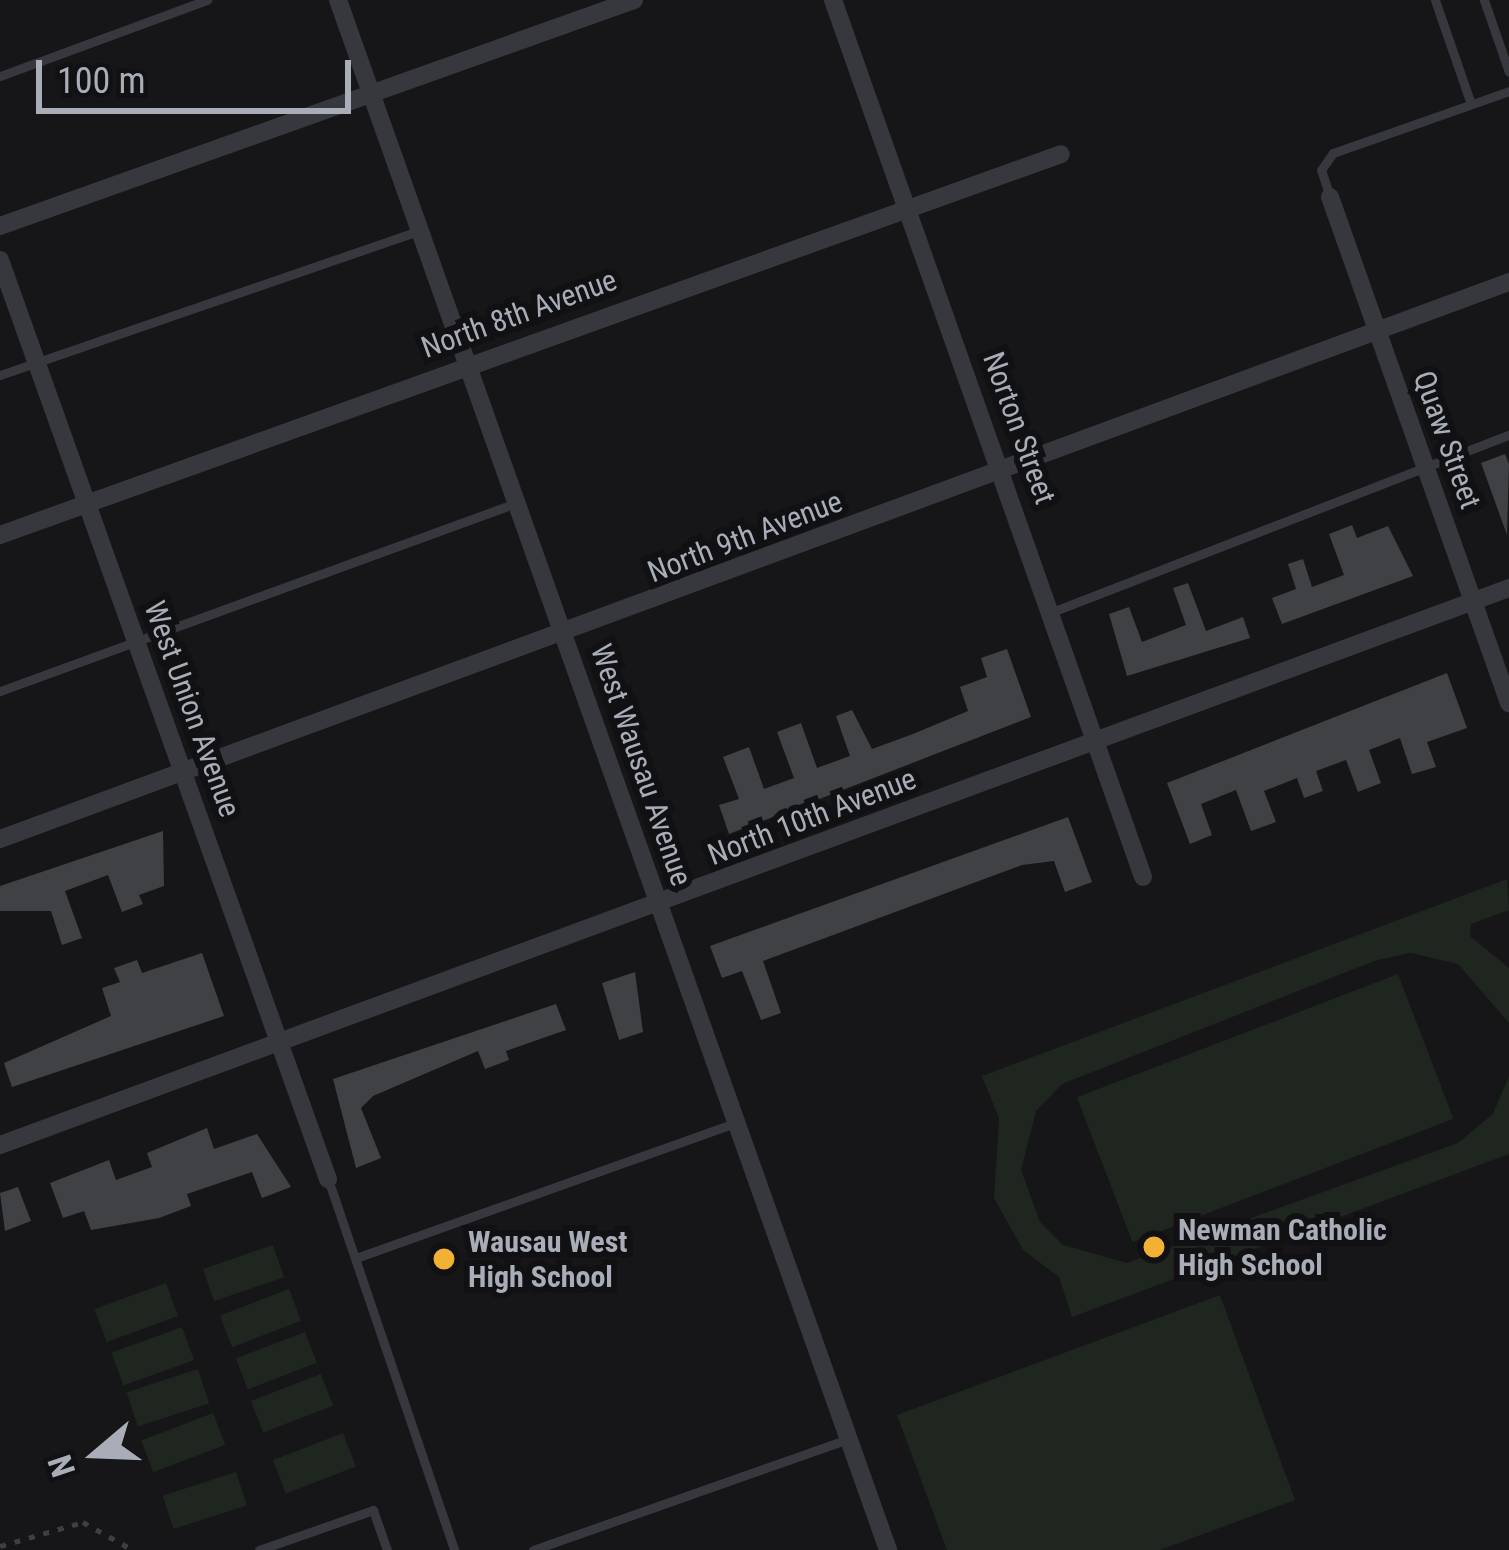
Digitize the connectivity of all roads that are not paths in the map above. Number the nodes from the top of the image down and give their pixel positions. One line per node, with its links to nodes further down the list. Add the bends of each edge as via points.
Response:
1 (207, 0): 8 (lane)
2 (338, 0): 10 (street, West Wausau Avenue)
3 (634, 0): 10 (street)
4 (833, 0): 14 (street, Norton Street)
5 (1435, 0): 11 (lane)
6 (1484, 0): 7 (lane)
7 (1509, 72)
8 (0, 76)
9 (1509, 91): 11 (lane)
10 (371, 95): 15 (street); 16 (street, West Wausau Avenue)
11 (1471, 104): 13 (lane, via 1322,159)
12 (1061, 154): 14 (street, North 8th Avenue)
13 (1330, 196): 19 (street, Quaw Street)
14 (908, 207): 21 (street, North 8th Avenue); 25 (street, Norton Street)
15 (0, 226)
16 (419, 231): 20 (lane); 21 (street, West Wausau Avenue)
17 (0, 260): 20 (street, West Union Avenue)
18 (1509, 282): 19 (street, North 9th Avenue)
19 (1377, 331): 24 (street, Quaw Street); 25 (street, North 9th Avenue)
20 (36, 362): 22 (lane); 26 (street, West Union Avenue)
21 (467, 364): 26 (street, North 8th Avenue); 27 (street, West Wausau Avenue)
22 (0, 375)
23 (1509, 435): 24 (lane)
24 (1425, 466): 30 (street, Quaw Street); 31 (lane)
25 (1003, 472): 31 (street, Norton Street); 32 (street, North 9th Avenue)
26 (86, 503): 28 (street, North 8th Avenue); 33 (street, West Union Avenue)
27 (516, 503): 32 (street, West Wausau Avenue); 33 (lane)
28 (0, 535)
29 (1509, 588): 30 (street, North 10th Avenue)
30 (1473, 602): 35 (street, Quaw Street); 36 (street, North 10th Avenue)
31 (1052, 612): 36 (street, Norton Street)
32 (563, 638): 37 (street, North 9th Avenue); 40 (street, West Wausau Avenue)
33 (137, 644): 34 (lane); 37 (street, West Union Avenue)
34 (0, 691)
35 (1509, 703)
36 (1097, 741): 39 (street, Norton Street); 40 (street, North 10th Avenue)
37 (184, 774): 38 (street, North 9th Avenue); 41 (street, West Union Avenue)
38 (0, 839)
39 (1143, 878)
40 (659, 907): 41 (street, North 10th Avenue); 42 (street, West Wausau Avenue)
41 (279, 1042): 43 (street, North 10th Avenue); 44 (street, West Union Avenue)
42 (736, 1123): 45 (lane); 46 (street, West Wausau Avenue)
43 (0, 1145)
44 (328, 1179): 45 (lane)
45 (356, 1258): 49 (lane)
46 (848, 1439): 50 (lane); 51 (street, West Wausau Avenue)
47 (259, 1550): 48 (lane, via 374,1510)
48 (387, 1550)
49 (454, 1550)
50 (533, 1550)
51 (888, 1550)

